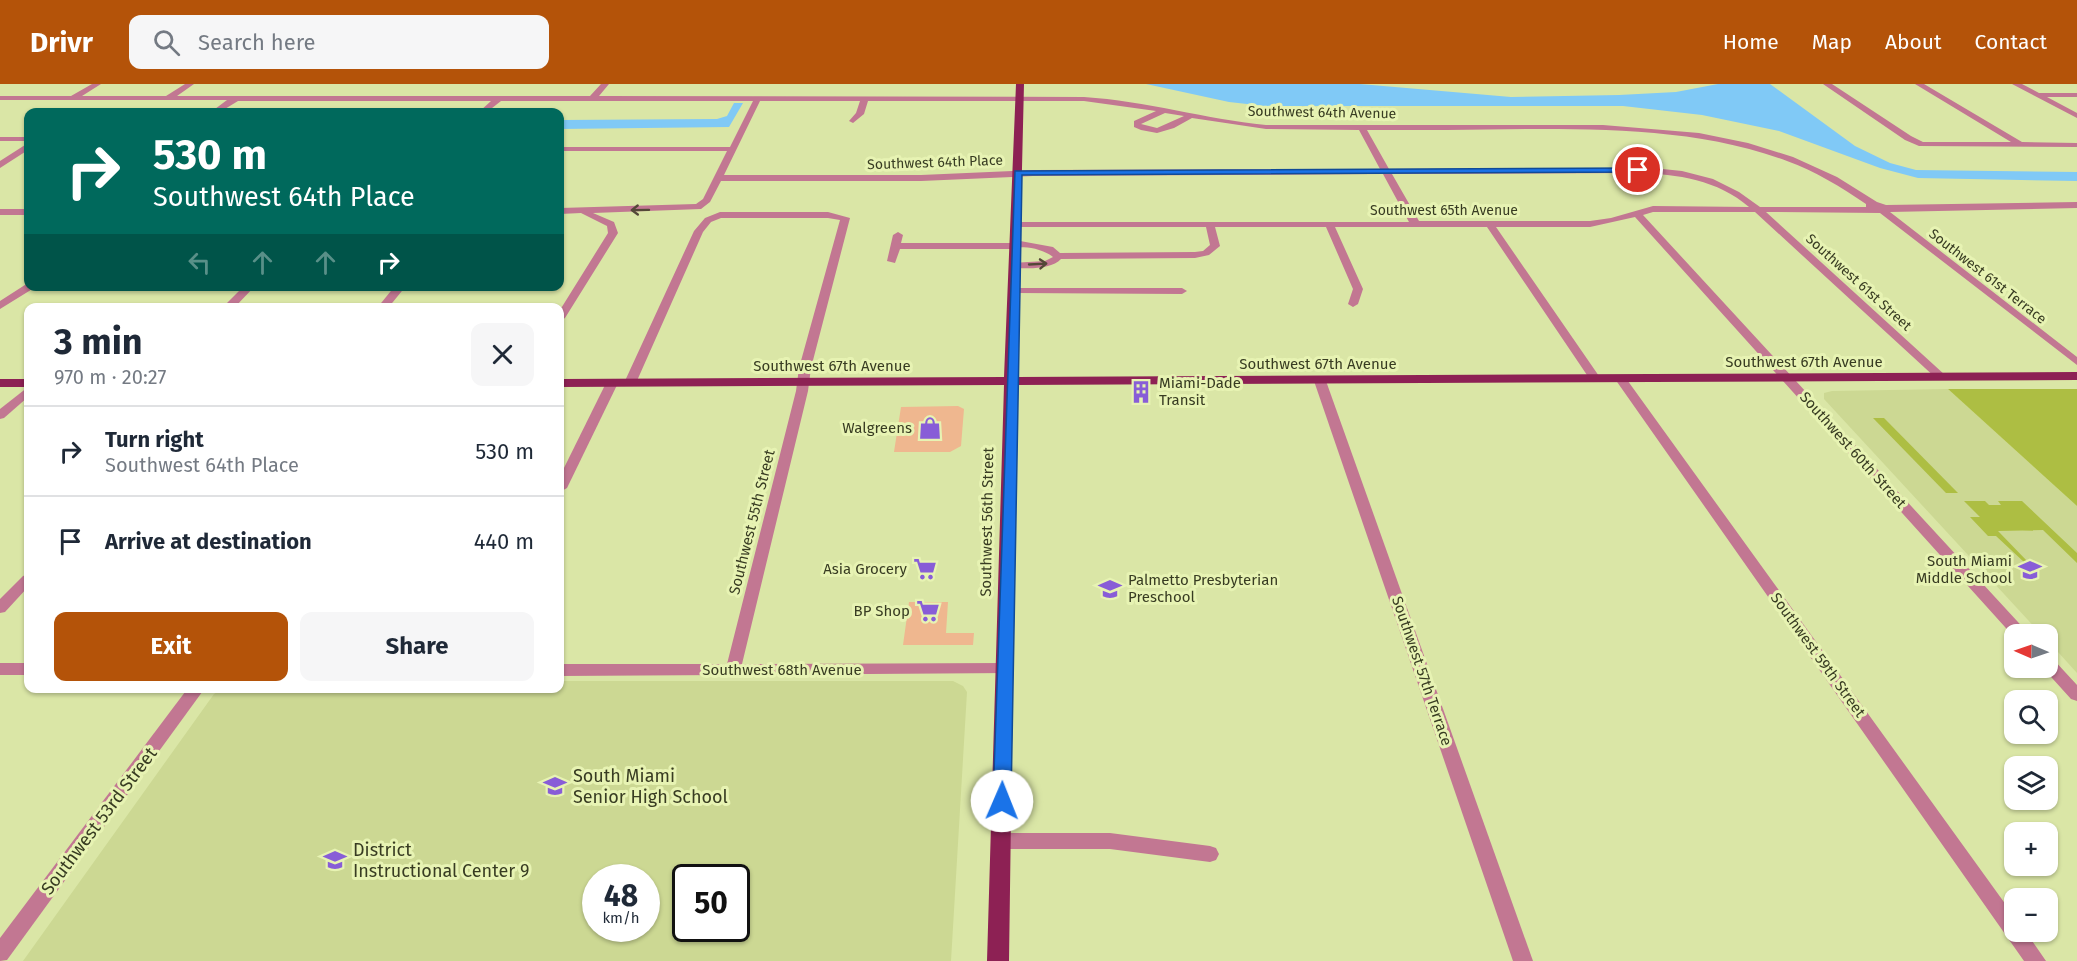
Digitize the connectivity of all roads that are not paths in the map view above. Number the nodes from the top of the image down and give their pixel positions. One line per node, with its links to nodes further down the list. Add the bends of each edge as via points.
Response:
1 (97, 84): 11 (street)
2 (190, 84): 12 (street)
3 (605, 84): 17 (street)
4 (1020, 84): 14 (main road, Southwest 56th Street)
5 (1827, 84): 28 (street, via 1922,144)
6 (1919, 84): 28 (street)
7 (2016, 84): 9 (street)
8 (2077, 94): 9 (street)
9 (2037, 95): 23 (street)
10 (0, 98): 11 (street, Southwest 64th Avenue)
11 (72, 98): 12 (street, Southwest 64th Avenue)
12 (168, 98): 15 (street, Southwest 64th Avenue)
13 (758, 98): 17 (street, Southwest 64th Avenue); 18 (street, Southwest 64th Avenue); 31 (street)
14 (1020, 98): 18 (street, Southwest 64th Avenue); 21 (street, Southwest 64th Avenue, via 1112,100); 35 (main road, Southwest 56th Street)
15 (235, 99): 16 (street, Southwest 64th Avenue); 19 (street)
16 (498, 99): 17 (street, Southwest 64th Avenue); 20 (street)
17 (593, 99)
18 (866, 99): 24 (street)
19 (221, 108)
20 (488, 108)
21 (1165, 110): 22 (street, Southwest 64th Avenue); 22 (street, via 1138,121 1137,125 1160,130)
22 (1190, 116): 25 (street, Southwest 64th Avenue, via 1266,127)
23 (2077, 117)
24 (853, 121)
25 (1361, 127): 34 (street); 39 (street, Southwest 64th Avenue, via 1601,126 1686,133 1783,156 1836,180)
26 (0, 139): 27 (street)
27 (24, 139)
28 (2023, 146): 29 (street)
29 (2077, 146)
30 (564, 149): 31 (street)
31 (733, 149): 36 (street)
32 (24, 150): 33 (street)
33 (0, 165)
34 (1386, 172): 35 (street, Southwest 64th Place); 38 (street, Southwest 64th Place, via 1668,171 1718,184); 45 (street)
35 (1018, 173): 36 (street, Southwest 64th Place, via 930,178); 49 (main road, Southwest 56th Street)
36 (718, 178): 41 (street, one-way to 41, via 707,200 698,207)
37 (2077, 206): 39 (street, Southwest 65th Avenue)
38 (1756, 208): 39 (street, Southwest 65th Avenue); 44 (street, Southwest 65th Avenue); 68 (street, Southwest 61st Street)
39 (1879, 208): 66 (street, Southwest 61st Terrace)
40 (564, 211): 41 (street)
41 (572, 211): 65 (street, via 602,219 613,230)
42 (0, 212): 43 (street)
43 (24, 212)
44 (1636, 213): 46 (street, Southwest 65th Avenue, via 1598,223); 69 (street, Southwest 60th Street)
45 (1415, 223): 46 (street, Southwest 65th Avenue); 48 (street, Southwest 65th Avenue)
46 (1489, 223): 70 (street)
47 (1210, 224): 48 (street, Southwest 65th Avenue); 49 (street, Southwest 65th Avenue); 53 (street, via 1215,246 1203,254)
48 (1329, 224): 63 (street, via 1358,289)
49 (1016, 225): 51 (main road, Southwest 56th Street)
50 (898, 235): 52 (street)
51 (1015, 245): 52 (street); 53 (street, via 1050,249); 55 (main road, Southwest 56th Street)
52 (896, 246): 54 (street)
53 (1058, 256): 55 (street, one-way to 53, via 1046,264)
54 (892, 261)
55 (1014, 264): 59 (main road, Southwest 56th Street)
56 (24, 290): 64 (street)
57 (245, 291): 61 (street)
58 (397, 291): 62 (street)
59 (1014, 291): 60 (street); 72 (main road, Southwest 56th Street)
60 (1182, 291)
61 (232, 303)
62 (386, 303)
63 (1353, 304)
64 (0, 306)
65 (564, 311)
66 (2077, 362)
67 (2077, 376): 68 (main road, Southwest 67th Avenue)
68 (1941, 377): 69 (main road, Southwest 67th Avenue)
69 (1788, 378): 71 (main road, Southwest 67th Avenue); 85 (street, Southwest 60th Street)
70 (1595, 379): 71 (main road, Southwest 67th Avenue); 73 (main road, Southwest 67th Avenue)
71 (1621, 379): 96 (street, Southwest 59th Street)
72 (1011, 381): 73 (main road, Southwest 67th Avenue); 74 (main road, Southwest 67th Avenue); 88 (main road, Southwest 56th Street)
73 (1320, 381): 100 (street, Southwest 57th Terrace)
74 (803, 382): 79 (main road, Southwest 67th Avenue); 79 (street, Southwest 55th Street, via 846,222 842,217 714,217 699,231); 90 (street, Southwest 55th Street)
75 (0, 383): 76 (main road)
76 (24, 383)
77 (564, 383): 78 (main road, Southwest 67th Avenue)
78 (612, 383): 79 (main road, Southwest 67th Avenue); 82 (street)
79 (630, 383)
80 (24, 394): 81 (street)
81 (0, 415)
82 (564, 481)
83 (24, 583): 84 (street)
84 (0, 608)
85 (2012, 624)
86 (0, 669): 87 (street)
87 (24, 669)
88 (1005, 669): 90 (street, Southwest 68th Avenue); 94 (main road, Southwest 56th Street)
89 (564, 670): 90 (street, Southwest 68th Avenue)
90 (733, 670)
91 (2058, 674): 93 (street)
92 (193, 693): 98 (street, Southwest 53rd Street)
93 (2077, 695)
94 (1001, 841): 95 (street, via 1110,842); 99 (main road, Southwest 56th Street)
95 (1210, 854)
96 (2004, 916)
97 (2023, 942): 101 (street, Southwest 59th Street)
98 (0, 954)
99 (998, 961)
100 (1523, 961)
101 (2036, 961)

